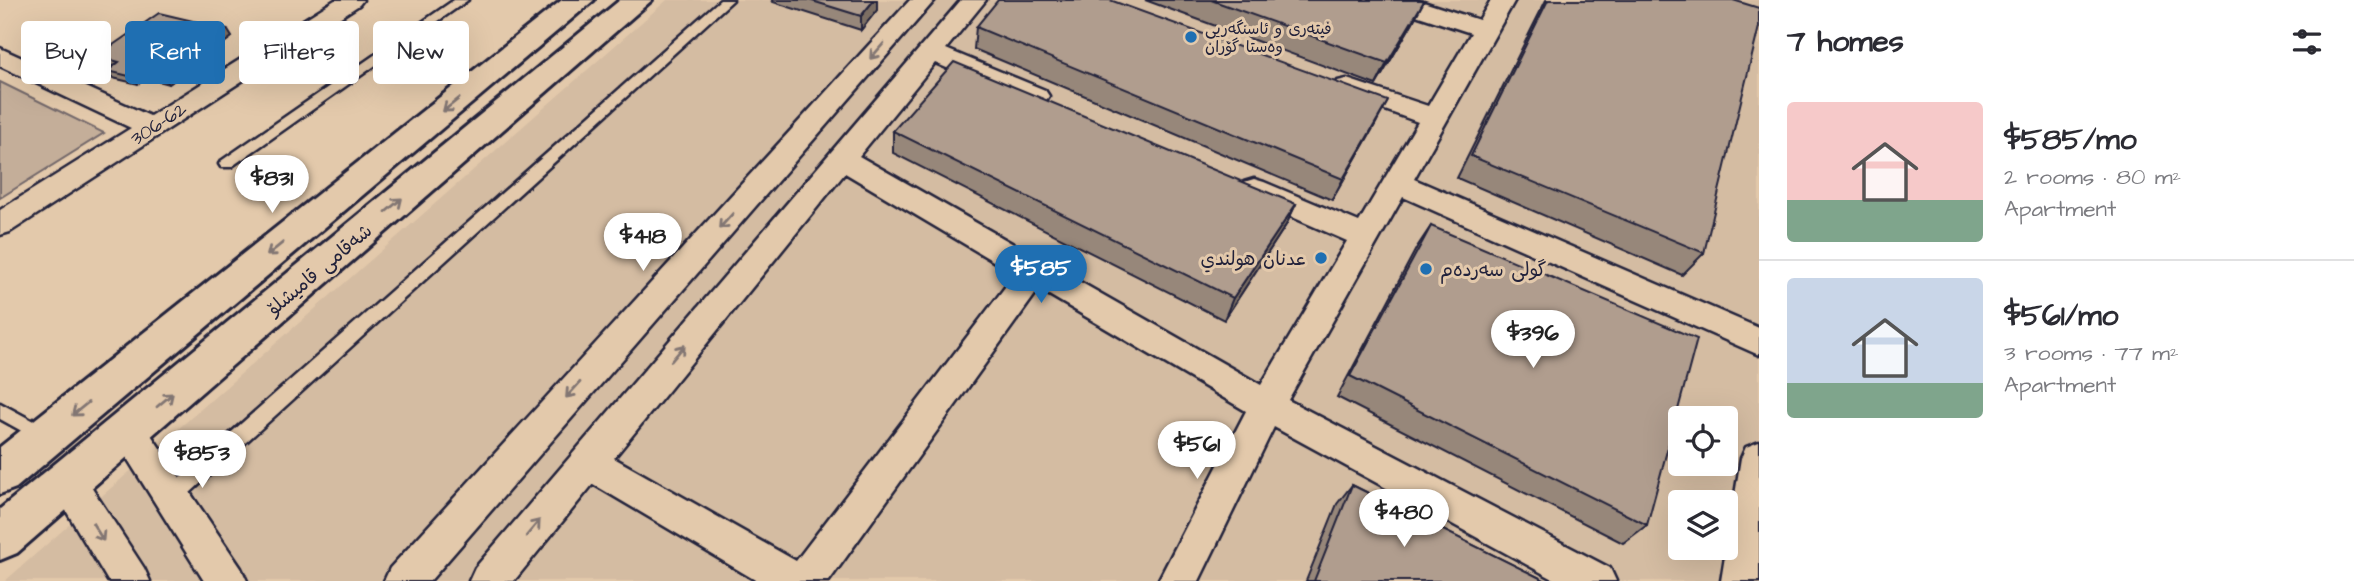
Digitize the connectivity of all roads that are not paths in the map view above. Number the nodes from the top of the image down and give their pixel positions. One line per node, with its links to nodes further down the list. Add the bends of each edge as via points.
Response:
1 (351, 0): 16 (street, 306-62)
2 (462, 0): 18 (lane)
3 (580, 0): 28 (street, one-way to 28)
4 (638, 0): 27 (street, شەقامی قامیشلۆ, one-way to 4)
5 (727, 0): 33 (lane)
6 (923, 0): 37 (street, one-way to 37)
7 (974, 0): 11 (street)
8 (1393, 0): 10 (street)
9 (1503, 0): 10 (street)
10 (1486, 30): 15 (street)
11 (932, 52): 14 (street); 17 (street)
12 (0, 56): 16 (street)
13 (1320, 77): 15 (street)
14 (1059, 106)
15 (1434, 118): 20 (street)
16 (152, 127): 21 (street, 306-62)
17 (842, 159): 23 (street); 30 (street, one-way to 17)
18 (226, 164)
19 (1225, 177): 22 (street)
20 (1397, 183): 22 (street); 24 (street)
21 (0, 224)
22 (1366, 237): 25 (street)
23 (1035, 271): 25 (street); 40 (street)
24 (1759, 342)
25 (1267, 407): 41 (street); 42 (street)
26 (0, 410): 28 (lane)
27 (128, 431): 32 (street, شەقامی قامیشلۆ); 33 (street)
28 (46, 436): 31 (street)
29 (1759, 458): 43 (street)
30 (588, 462): 38 (street, one-way to 30); 39 (street)
31 (0, 474)
32 (67, 482): 34 (street, شەقامی قامیشلۆ); 35 (street, one-way to 35)
33 (172, 497): 36 (street)
34 (0, 538)
35 (130, 581)
36 (227, 581)
37 (404, 581)
38 (489, 581)
39 (794, 581)
40 (805, 581)
41 (1178, 581)
42 (1596, 581)
43 (1741, 581)

